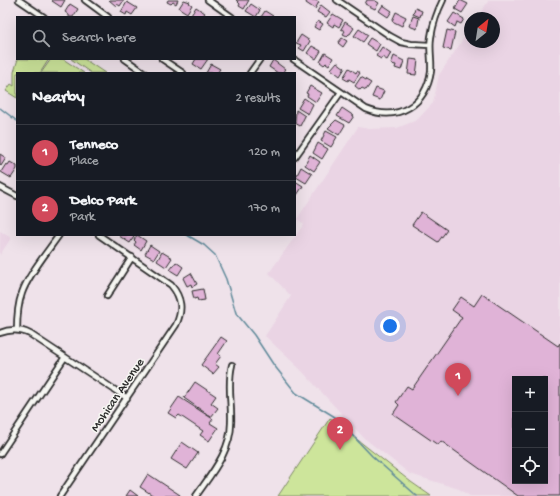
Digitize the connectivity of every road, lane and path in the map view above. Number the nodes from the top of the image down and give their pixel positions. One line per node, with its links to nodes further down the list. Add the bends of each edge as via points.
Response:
1 (19, 0): 6 (street)
2 (86, 0): 7 (street)
3 (208, 0): 8 (street)
4 (337, 0): 9 (street, via 402,42)
5 (443, 0): 9 (street, via 434,20)
6 (43, 16)
7 (107, 16)
8 (231, 16)
9 (430, 45): 17 (street, via 432,59 429,79 422,96 409,108 388,114 372,112)
10 (126, 60): 14 (street)
11 (164, 60): 15 (street)
12 (259, 60): 16 (street)
13 (294, 60): 17 (street)
14 (144, 72)
15 (182, 72)
16 (251, 72)
17 (341, 92): 18 (street)
18 (296, 156)
19 (0, 187): 20 (street)
20 (16, 195)
21 (58, 236): 25 (street, via 26,285 20,302)
22 (100, 236): 23 (street)
23 (132, 258): 24 (street); 29 (street, Mohican Avenue, via 171,285 179,296 181,310 176,325)
24 (107, 296)
25 (17, 330): 26 (street); 27 (street, via 30,334)
26 (0, 333)
27 (65, 357): 29 (street); 30 (street)
28 (232, 365): 32 (street, via 231,423 228,442 221,458)
29 (127, 398): 31 (street, Mohican Avenue)
30 (0, 454)
31 (60, 496)
32 (196, 496)

